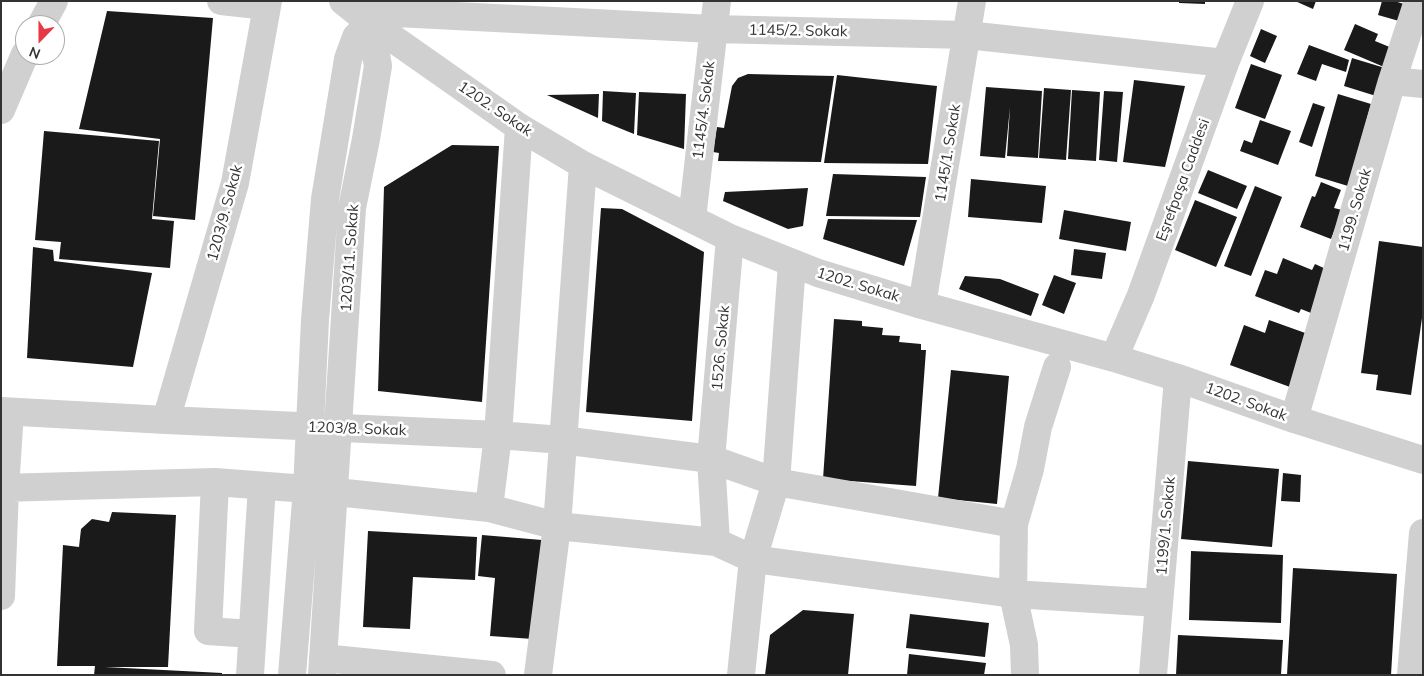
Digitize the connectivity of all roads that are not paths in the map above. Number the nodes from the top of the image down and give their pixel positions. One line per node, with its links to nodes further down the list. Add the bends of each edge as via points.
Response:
1 (54, 1): 10 (street)
2 (221, 1): 8 (street)
3 (343, 1): 9 (street, 1202. Sokak)
4 (717, 1): 11 (street, 1145/4. Sokak)
5 (972, 1): 12 (street, 1145/1. Sokak)
6 (1250, 1): 13 (street, Eşrefpaşa Caddesi)
7 (1418, 1): 15 (street, 1199. Sokak)
8 (268, 4): 29 (street, 1203/9. Sokak, via 234,183)
9 (369, 14): 11 (street, 1145/2. Sokak, via 396,12); 18 (street, 1202. Sokak); 30 (street, 1203/11. Sokak, via 348,59 325,198 315,320); 31 (street, 1203/11. Sokak, via 378,66 352,208)
10 (46, 15)
11 (713, 29): 12 (street, 1145/2. Sokak); 20 (street, 1145/4. Sokak)
12 (967, 35): 13 (street, 1145/2. Sokak); 23 (street, 1145/1. Sokak)
13 (1225, 64): 24 (street, Eşrefpaşa Caddesi, via 1141,295)
14 (20, 65): 17 (street)
15 (1392, 81): 16 (street); 28 (street, 1199. Sokak)
16 (1423, 84)
17 (1, 110)
18 (519, 127): 19 (street, 1202. Sokak); 32 (street)
19 (583, 165): 20 (street, 1202. Sokak); 33 (street)
20 (692, 219): 21 (street, 1202. Sokak)
21 (730, 238): 22 (street, 1202. Sokak); 34 (street, 1526. Sokak)
22 (792, 264): 23 (street, 1202. Sokak); 37 (street)
23 (922, 305): 24 (street, 1202. Sokak)
24 (1114, 358): 26 (street, 1202. Sokak)
25 (1057, 368): 43 (street)
26 (1178, 378): 28 (street, 1202. Sokak); 50 (street, 1199/1. Sokak)
27 (6, 411): 29 (street, 1203/8. Sokak); 39 (street)
28 (1294, 419): 35 (street, 1202. Sokak)
29 (166, 420): 30 (street, 1203/8. Sokak)
30 (311, 427): 31 (street, 1203/8. Sokak); 40 (street, 1203/11. Sokak)
31 (338, 428): 32 (street, 1203/8. Sokak); 41 (street, 1203/11. Sokak)
32 (498, 435): 33 (street, 1203/8. Sokak); 42 (street)
33 (562, 440): 34 (street, 1203/8. Sokak); 44 (street)
34 (711, 459): 37 (street, 1203/8. Sokak); 46 (street, 1526. Sokak)
35 (1423, 460)
36 (214, 482): 38 (street); 39 (street); 51 (street, via 208,631)
37 (776, 482): 43 (street, 1203/8. Sokak); 47 (street)
38 (262, 486): 40 (street); 51 (street)
39 (3, 488): 49 (street)
40 (307, 490): 41 (street); 54 (street, 1203/11. Sokak)
41 (334, 492): 42 (street); 52 (street, 1203/11. Sokak)
42 (489, 508): 44 (street)
43 (1014, 524): 48 (street)
44 (557, 526): 46 (street); 56 (street)
45 (1423, 533): 60 (street)
46 (716, 542): 47 (street)
47 (753, 559): 48 (street); 57 (street)
48 (1013, 594): 50 (street); 58 (street, via 1024,645)
49 (1, 596)
50 (1159, 603): 59 (street, 1199/1. Sokak)
51 (252, 634): 53 (street)
52 (323, 667): 55 (street)
53 (250, 675)
54 (292, 675)
55 (492, 675)
56 (538, 675)
57 (741, 675)
58 (1025, 675)
59 (1153, 675)
60 (1411, 675)

